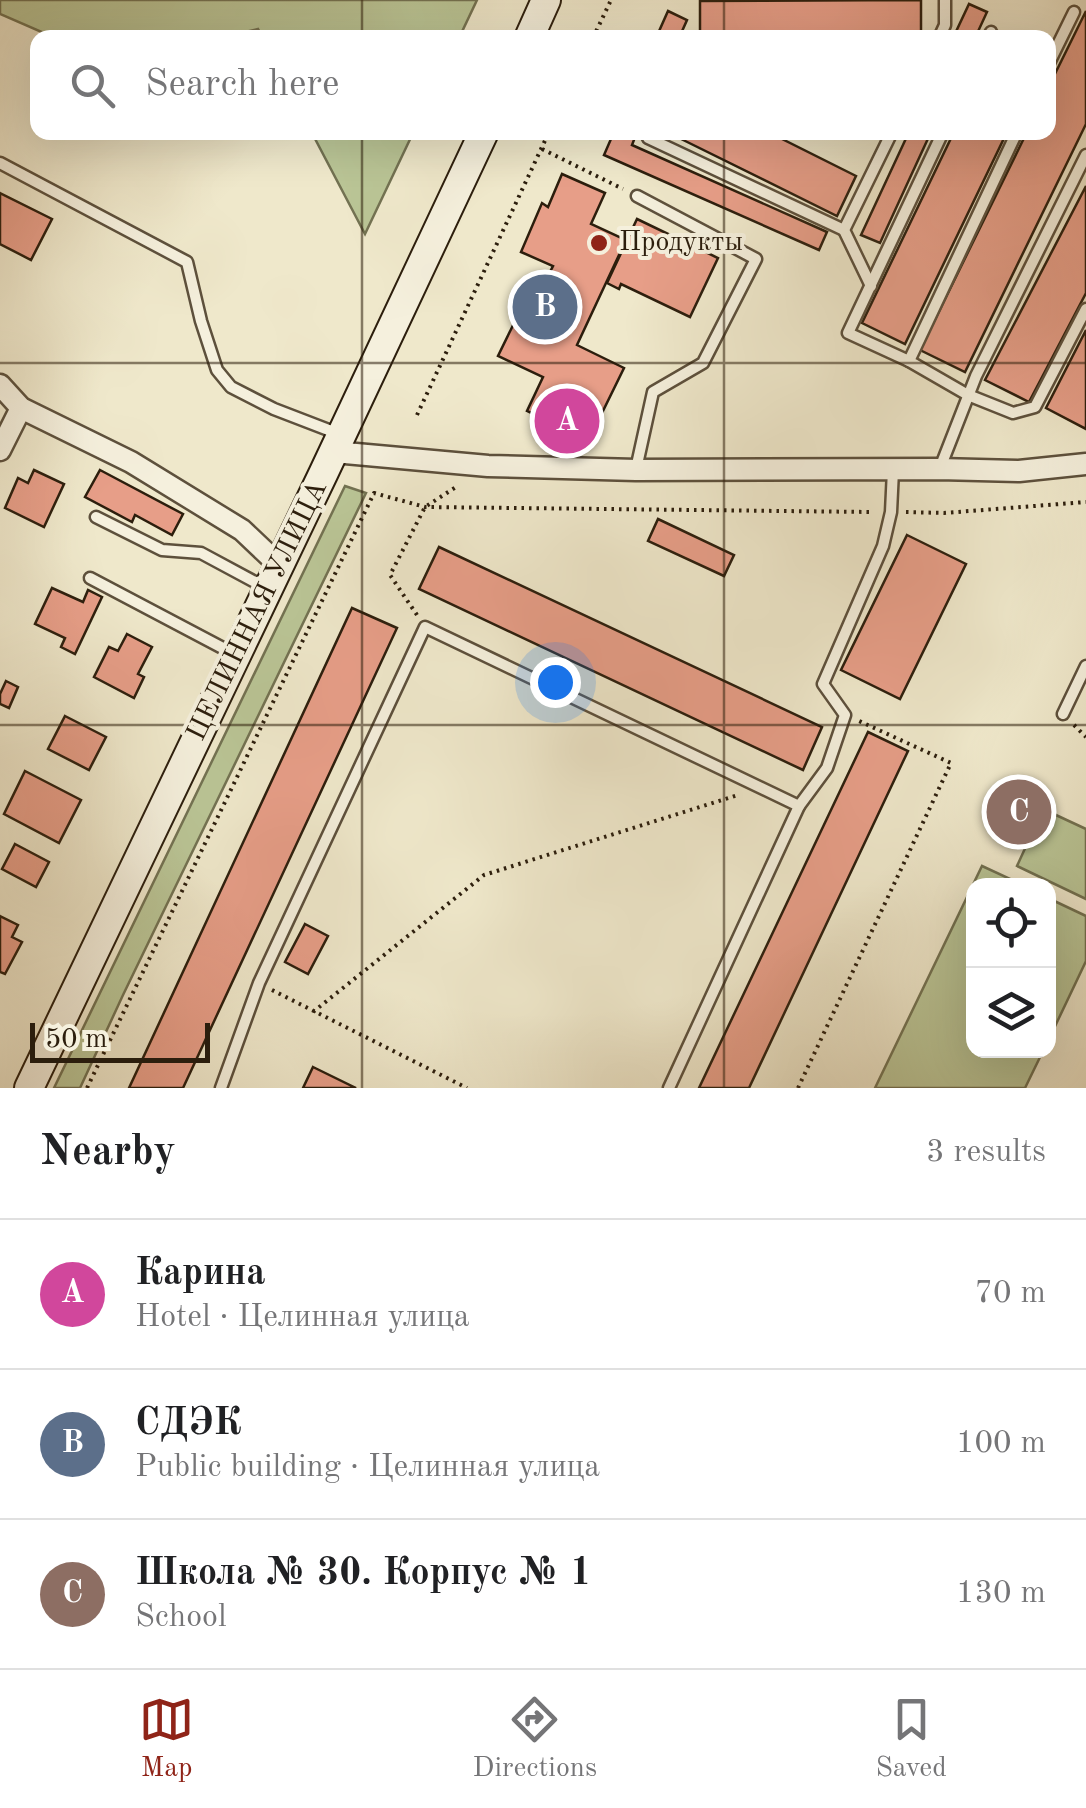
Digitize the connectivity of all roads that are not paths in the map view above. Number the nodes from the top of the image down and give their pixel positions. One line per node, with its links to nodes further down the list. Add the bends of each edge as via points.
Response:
1 (546, 0): 4 (main road)
2 (945, 0): 5 (lane)
3 (1074, 12): 6 (lane)
4 (532, 30)
5 (943, 30)
6 (1056, 49)
7 (480, 140): 22 (main road, ЦЕЛИННАЯ УЛИЦА)
8 (652, 140): 15 (lane)
9 (888, 140): 15 (lane)
10 (939, 140): 16 (lane)
11 (1013, 140): 18 (lane)
12 (1086, 156): 20 (lane)
13 (0, 163): 22 (lane, via 187,262 217,370 231,388)
14 (636, 196): 27 (lane, via 756,259 703,363 653,392)
15 (844, 230): 16 (lane)
16 (870, 286): 18 (lane, via 848,333)
17 (1086, 309): 20 (lane, via 1035,408 1013,414)
18 (910, 361): 20 (lane)
19 (0, 385): 21 (street)
20 (968, 395): 26 (lane)
21 (21, 408): 23 (street); 30 (street, via 131,462 242,530)
22 (338, 443): 27 (street, via 488,466); 30 (main road, ЦЕЛИННАЯ УЛИЦА)
23 (0, 450)
24 (1086, 464): 26 (street)
25 (893, 469): 26 (street); 27 (street); 34 (lane, via 883,546 823,684 846,715 827,768)
26 (939, 469)
27 (636, 470)
28 (96, 516): 30 (lane, via 162,550 201,553)
29 (90, 578): 31 (lane)
30 (274, 578): 31 (main road, ЦЕЛИННАЯ УЛИЦА)
31 (236, 656): 35 (main road, ЦЕЛИННАЯ УЛИЦА)
32 (1086, 666): 33 (lane)
33 (1063, 714)
34 (800, 806): 36 (lane, via 425,627 259,982); 37 (lane)
35 (30, 1088)
36 (221, 1088)
37 (669, 1088)

